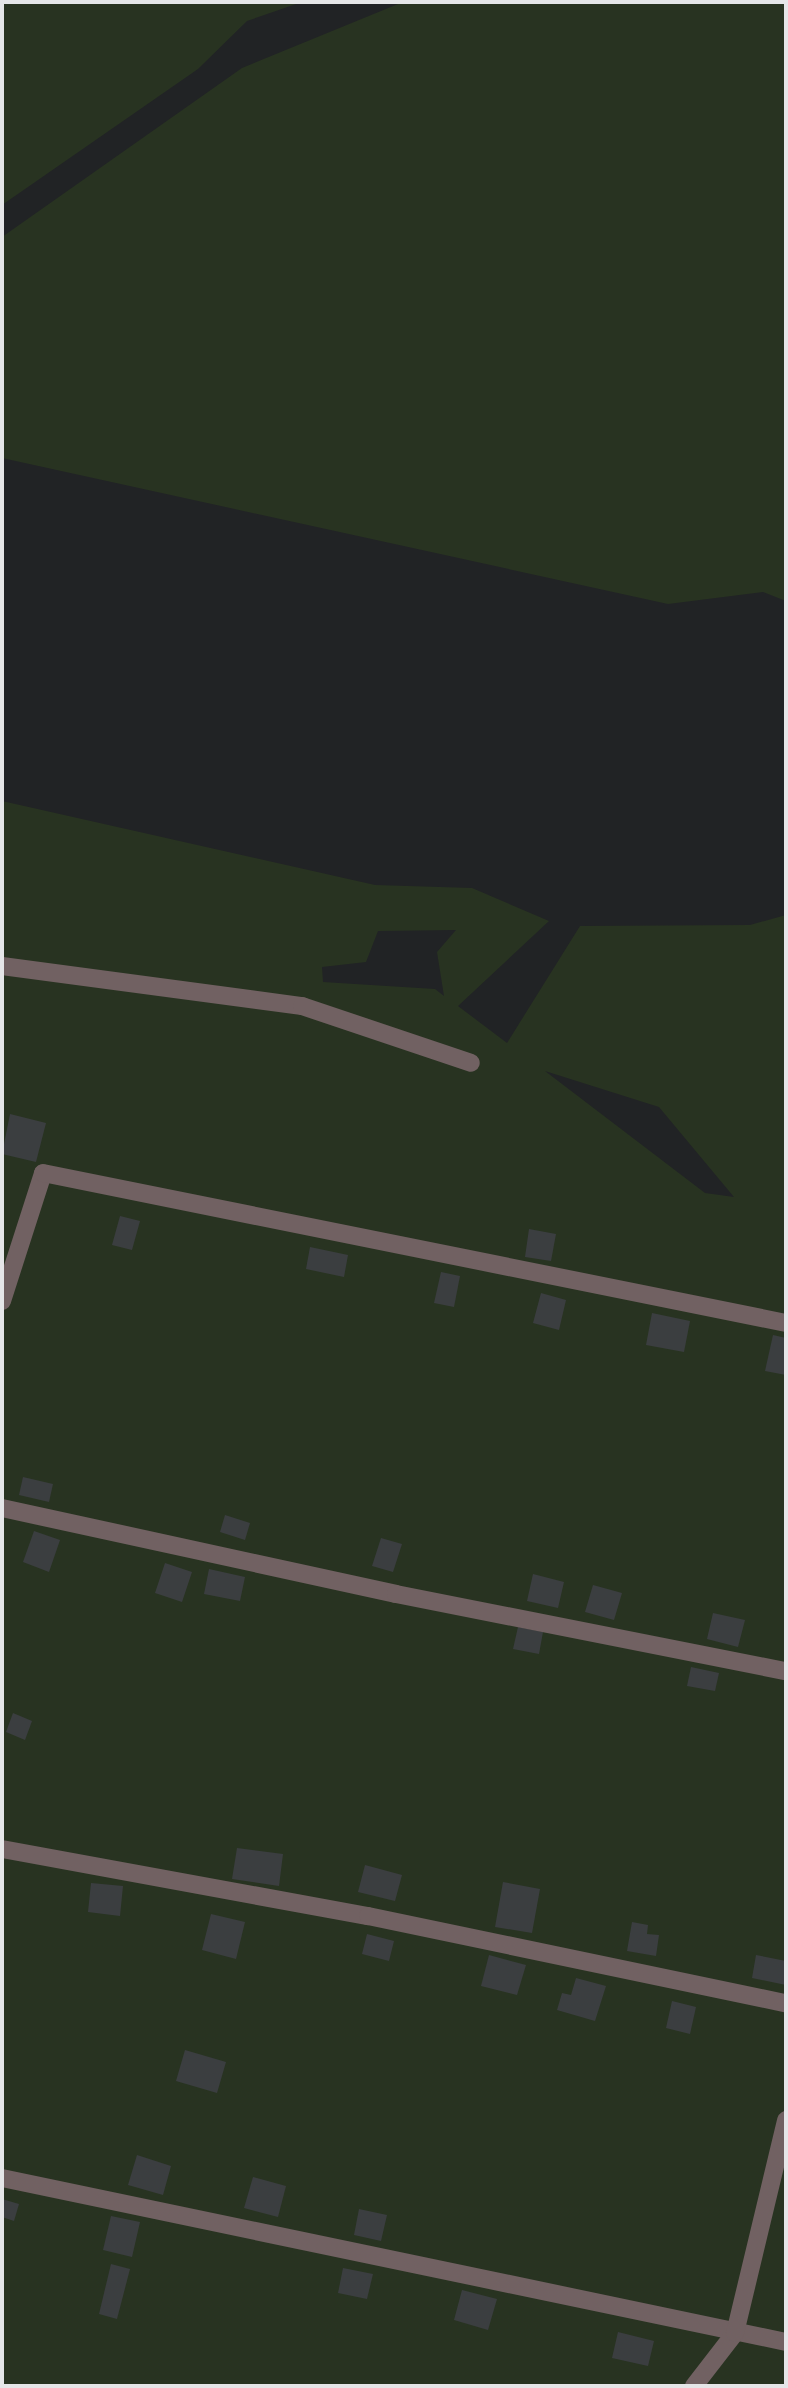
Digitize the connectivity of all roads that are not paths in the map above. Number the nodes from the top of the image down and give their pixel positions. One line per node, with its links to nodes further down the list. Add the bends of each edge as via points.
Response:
1 (2, 966): 2 (lane, via 302,1006)
2 (471, 1063)
3 (2, 1301): 4 (lane, via 43,1173)
4 (786, 1323)
5 (2, 1508): 6 (lane, via 396,1594)
6 (786, 1671)
7 (2, 1849): 8 (lane, via 368,1916)
8 (786, 2003)
9 (786, 2120): 11 (lane)
10 (2, 2178): 11 (lane)
11 (736, 2333): 12 (lane); 13 (lane)
12 (786, 2342)
13 (694, 2386)

